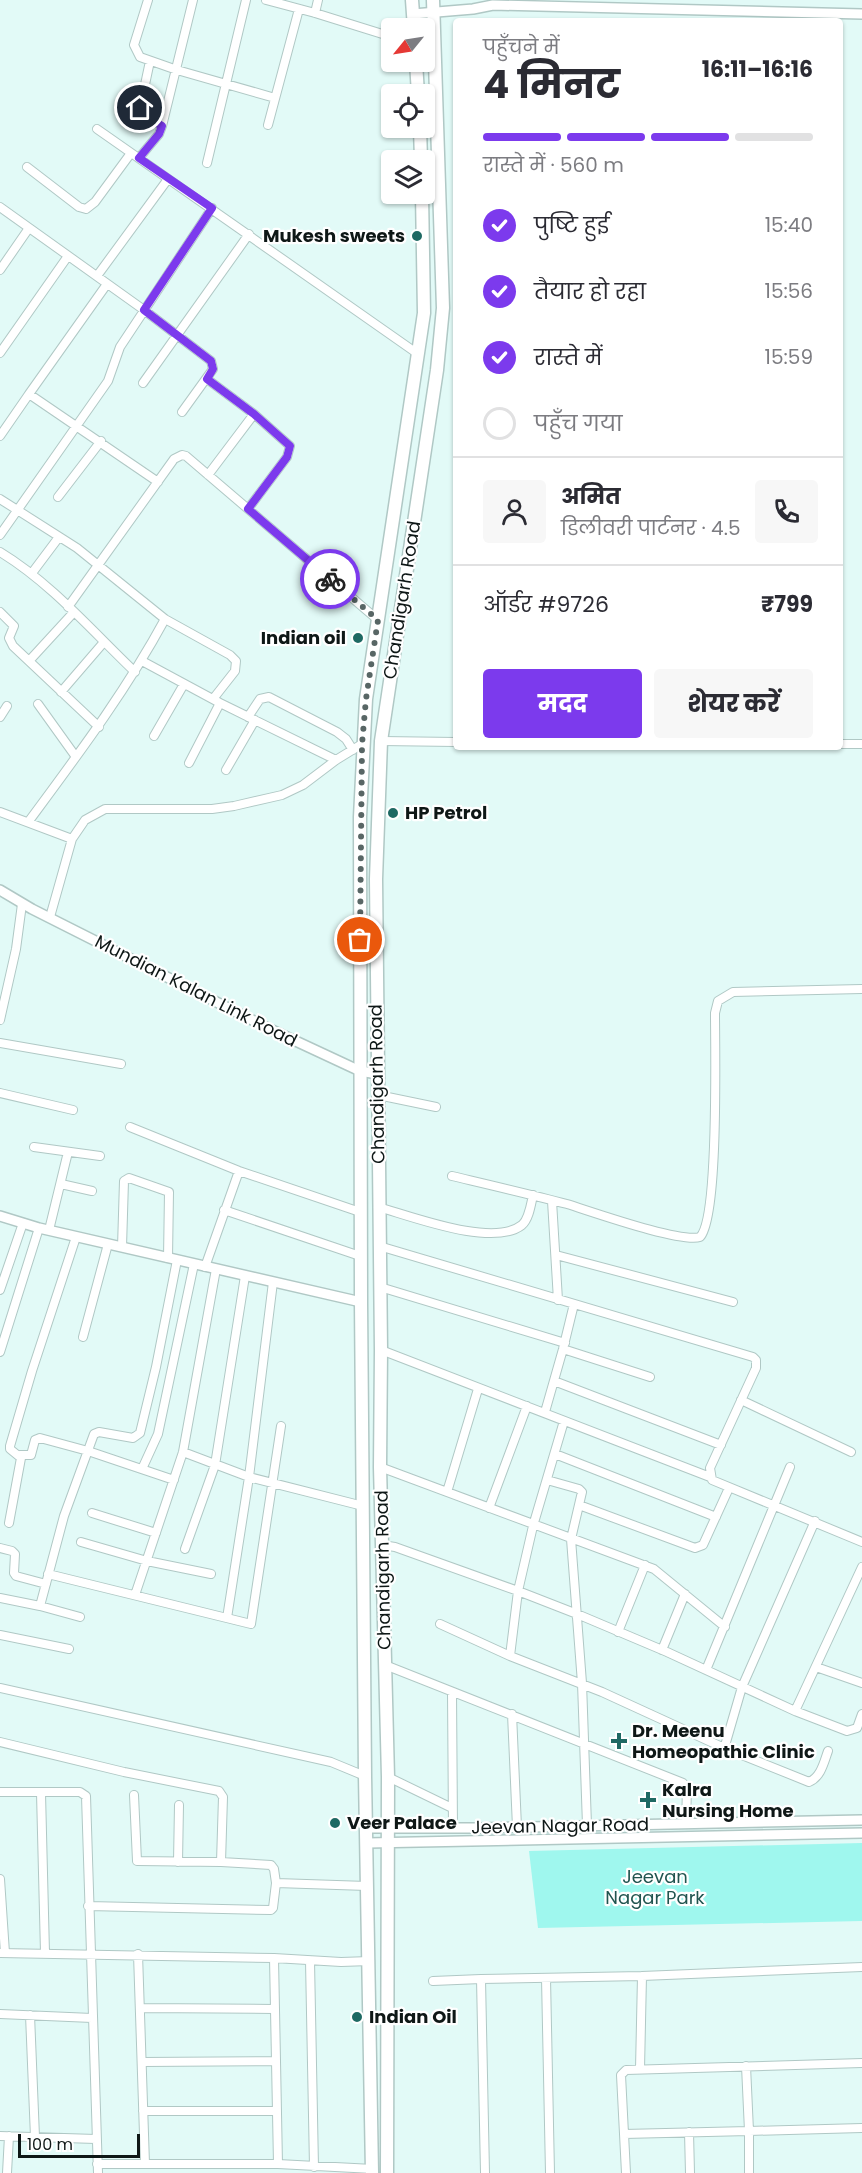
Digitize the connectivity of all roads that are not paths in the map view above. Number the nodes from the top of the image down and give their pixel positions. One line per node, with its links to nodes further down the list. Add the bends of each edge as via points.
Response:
1 (148, 0): 14 (street, via 134,45 140,57)
2 (194, 0): 15 (street)
3 (246, 0): 16 (street)
4 (266, 0): 8 (street)
5 (318, 0): 9 (street)
6 (412, 0): 10 (main road)
7 (434, 6): 10 (street); 11 (street); 75 (main road, Chandigarh Road, via 443,308)
8 (298, 9): 9 (street); 17 (street)
9 (315, 13): 13 (street)
10 (413, 14): 12 (main road)
11 (862, 14)
12 (413, 18)
13 (381, 34)
14 (150, 61): 15 (street); 18 (street, via 140,108 145,116)
15 (177, 70): 16 (street); 18 (street)
16 (226, 84): 17 (street); 23 (street)
17 (275, 98): 19 (street)
18 (162, 126): 22 (street)
19 (268, 126)
20 (98, 129): 21 (street)
21 (131, 153): 22 (street); 24 (street, via 86,209)
22 (139, 158): 25 (street)
23 (207, 163)
24 (27, 167)
25 (168, 179): 28 (street); 33 (street)
26 (422, 204): 38 (main road, Chandigarh Road, via 424,313)
27 (0, 207): 29 (street)
28 (212, 208): 30 (street); 35 (street)
29 (29, 228): 31 (street); 32 (street)
30 (249, 234): 36 (street); 38 (street)
31 (68, 256): 33 (street); 37 (street)
32 (0, 270)
33 (97, 276): 34 (street)
34 (107, 284): 35 (street); 41 (street)
35 (144, 310): 36 (street); 44 (street, via 118,351 108,381)
36 (176, 335): 39 (street, via 211,361 213,369); 40 (street)
37 (0, 353)
38 (418, 354): 61 (main road, Chandigarh Road)
39 (207, 379): 42 (street); 43 (street)
40 (143, 383)
41 (29, 394): 44 (street); 45 (street)
42 (182, 412)
43 (254, 414): 47 (street); 51 (street, via 285,440 290,451)
44 (78, 427): 46 (street); 52 (street)
45 (0, 436)
46 (100, 441): 48 (street); 49 (street)
47 (208, 475): 48 (street, via 182,455 174,459); 51 (street)
48 (158, 482): 56 (street)
49 (58, 497)
50 (0, 499): 52 (street)
51 (248, 509): 61 (street)
52 (16, 511): 53 (street); 54 (street)
53 (0, 535)
54 (59, 537): 56 (street); 57 (street)
55 (0, 552): 57 (street)
56 (99, 564): 58 (street); 60 (street)
57 (32, 573): 58 (street)
58 (71, 610): 62 (street); 63 (street)
59 (0, 612): 63 (street, via 14,626 10,642)
60 (165, 619): 64 (street); 68 (street, via 236,661)
61 (378, 620): 79 (main road, Chandigarh Road)
62 (104, 642): 65 (street); 67 (street)
63 (29, 661): 67 (street)
64 (142, 661): 65 (street); 66 (street)
65 (135, 672): 73 (street)
66 (184, 684): 68 (street); 74 (street)
67 (61, 692): 73 (street)
68 (217, 701): 72 (street); 82 (street)
69 (38, 705): 80 (street)
70 (7, 706): 71 (street)
71 (0, 717)
72 (251, 718): 79 (street, via 260,699 269,698 337,732); 81 (street); 83 (street)
73 (99, 727): 80 (street)
74 (154, 736)
75 (381, 741): 76 (street); 95 (main road, Chandigarh Road, via 376,879)
76 (453, 742)
77 (843, 744): 78 (street)
78 (862, 744)
79 (358, 747): 81 (street); 94 (main road, Chandigarh Road)
80 (76, 757): 85 (street)
81 (336, 760): 86 (street, via 303,785 267,800 212,809 100,811 81,823)
82 (189, 763)
83 (226, 770)
84 (0, 812): 85 (street)
85 (29, 821): 86 (street)
86 (72, 839): 89 (street)
87 (0, 890): 88 (street, Mundian Kalan Link Road)
88 (22, 904): 89 (street, Mundian Kalan Link Road); 91 (street)
89 (50, 917): 94 (street, Mundian Kalan Link Road)
90 (862, 989): 109 (street, via 733,992 718,1001 713,1168 707,1223 700,1237 664,1233)
91 (0, 1020)
92 (0, 1043): 93 (street)
93 (121, 1064)
94 (360, 1071): 95 (street, Mundian Kalan Link Road); 112 (main road, Chandigarh Road)
95 (377, 1074): 97 (main road, Chandigarh Road)
96 (0, 1093): 99 (street)
97 (378, 1095): 98 (street); 110 (main road, Chandigarh Road)
98 (436, 1107)
99 (73, 1110)
100 (130, 1127): 104 (street)
101 (34, 1147): 102 (street)
102 (68, 1152): 103 (street); 106 (street)
103 (100, 1156)
104 (239, 1171): 111 (street); 112 (street)
105 (452, 1176): 108 (street)
106 (61, 1184): 107 (street); 115 (street)
107 (92, 1191)
108 (533, 1196): 109 (street); 110 (street, via 525,1222 501,1233 461,1230)
109 (552, 1201): 120 (street)
110 (378, 1207): 118 (main road, Chandigarh Road)
111 (224, 1210): 121 (street); 124 (street)
112 (360, 1212): 121 (main road, Chandigarh Road)
113 (0, 1216): 114 (street)
114 (23, 1223): 115 (street); 129 (street)
115 (44, 1229): 116 (street); 137 (street)
116 (76, 1237): 117 (street); 151 (street, via 10,1446)
117 (108, 1244): 119 (street); 134 (street)
118 (379, 1246): 128 (main road, Chandigarh Road); 130 (street)
119 (122, 1247): 122 (street); 122 (street, via 124,1181 129,1178 169,1192)
120 (556, 1255): 130 (street); 132 (street)
121 (360, 1257): 131 (main road, Chandigarh Road)
122 (172, 1259): 123 (street); 147 (street, via 156,1367 140,1432 133,1437 97,1432)
123 (194, 1264): 124 (street); 155 (street, via 158,1434)
124 (205, 1266): 125 (street)
125 (216, 1269): 126 (street); 148 (street)
126 (245, 1276): 127 (street); 152 (street)
127 (273, 1282): 131 (street); 156 (street)
128 (380, 1287): 135 (street); 136 (main road, Chandigarh Road)
129 (0, 1290)
130 (558, 1300): 133 (street)
131 (361, 1302): 165 (main road, Chandigarh Road)
132 (733, 1302)
133 (574, 1304): 135 (street); 141 (street, via 753,1357 756,1368)
134 (83, 1337)
135 (564, 1346): 138 (street); 139 (street)
136 (381, 1350): 140 (street); 153 (main road, Chandigarh Road)
137 (0, 1352)
138 (650, 1377)
139 (554, 1381): 143 (street); 146 (street)
140 (478, 1389): 142 (street); 162 (street)
141 (741, 1400): 146 (street); 149 (street)
142 (527, 1406): 143 (street); 166 (street)
143 (544, 1412): 144 (street)
144 (564, 1421): 150 (street); 157 (street)
145 (281, 1426): 160 (street)
146 (721, 1445): 157 (street)
147 (88, 1451): 151 (street, via 38,1438 31,1455); 155 (street); 182 (street)
148 (183, 1452): 152 (street); 158 (street)
149 (851, 1452)
150 (555, 1454): 159 (street); 168 (street)
151 (20, 1455): 170 (street)
152 (215, 1465): 156 (street); 178 (street)
153 (380, 1467): 162 (street); 176 (main road, Chandigarh Road)
154 (790, 1467): 164 (street)
155 (142, 1469): 158 (street)
156 (249, 1477): 160 (street); 192 (street)
157 (710, 1477): 161 (street)
158 (174, 1480): 172 (street)
159 (547, 1480): 163 (street, via 581,1490); 171 (street)
160 (272, 1482): 165 (street); 192 (street, via 253,1623)
161 (729, 1488): 164 (street); 168 (street)
162 (447, 1492): 166 (street)
163 (579, 1505): 168 (street, via 695,1548 703,1545); 173 (street)
164 (775, 1505): 169 (street); 194 (street)
165 (363, 1506): 215 (main road, Chandigarh Road)
166 (489, 1508): 171 (street)
167 (92, 1513): 172 (street)
168 (716, 1517)
169 (814, 1521): 175 (street); 205 (street)
170 (9, 1523)
171 (533, 1526): 173 (street); 185 (street)
172 (156, 1533): 179 (street)
173 (571, 1539): 180 (street); 190 (street)
174 (81, 1542): 179 (street)
175 (862, 1542)
176 (382, 1545): 185 (street); 200 (main road, Chandigarh Road)
177 (0, 1548): 184 (street, via 15,1554 16,1576)
178 (185, 1548)
179 (147, 1561): 183 (street); 187 (street)
180 (645, 1565): 186 (street); 195 (street)
181 (862, 1567): 201 (street)
182 (48, 1574): 184 (street); 187 (street)
183 (211, 1574)
184 (46, 1584): 189 (street)
185 (518, 1590): 190 (street); 199 (street)
186 (685, 1594): 194 (street); 198 (street)
187 (135, 1595): 192 (street)
188 (0, 1598): 189 (street)
189 (40, 1606): 191 (street)
190 (577, 1614): 195 (street); 203 (street)
191 (80, 1617)
192 (227, 1618)
193 (440, 1624): 199 (street)
194 (725, 1627): 202 (street)
195 (618, 1632): 198 (street)
196 (0, 1635): 197 (street)
197 (69, 1648)
198 (663, 1650): 202 (street)
199 (510, 1656): 203 (street)
200 (385, 1665): 207 (street); 216 (main road, Chandigarh Road)
201 (816, 1667): 204 (street); 208 (street)
202 (706, 1670): 205 (street)
203 (582, 1683): 212 (street); 213 (street)
204 (862, 1683)
205 (742, 1687): 208 (street); 213 (street)
206 (0, 1688): 215 (street, via 331,1762)
207 (452, 1692): 209 (street); 221 (street)
208 (795, 1712): 210 (street, via 851,1731 857,1728)
209 (512, 1714): 212 (street); 225 (street)
210 (862, 1714)
211 (0, 1742): 233 (street, via 219,1791 223,1797)
212 (585, 1744): 223 (street, via 685,1784); 224 (street)
213 (724, 1749): 214 (street, via 809,1782 820,1773)
214 (828, 1751)
215 (365, 1776): 226 (main road, Chandigarh Road)
216 (388, 1777): 221 (street); 227 (main road, Chandigarh Road)
217 (0, 1792): 218 (street)
218 (41, 1793): 238 (street, via 80,1792 86,1796); 240 (street)
219 (134, 1795): 232 (street, via 136,1860)
220 (178, 1805): 232 (street)
221 (453, 1808): 228 (street)
222 (862, 1820): 223 (street, Jeevan Nagar Road)
223 (686, 1824): 224 (street, Jeevan Nagar Road)
224 (587, 1826): 225 (street, Jeevan Nagar Road)
225 (517, 1827): 228 (street, Jeevan Nagar Road)
226 (366, 1828): 227 (street, Jeevan Nagar Road); 230 (main road, Chandigarh Road)
227 (387, 1828): 228 (street, Jeevan Nagar Road); 231 (main road, Chandigarh Road)
228 (453, 1828)
229 (862, 1833): 231 (street, Jeevan Nagar Road)
230 (368, 1843): 231 (street, Jeevan Nagar Road); 236 (main road, Chandigarh Road)
231 (387, 1843): 279 (main road, Chandigarh Road)
232 (178, 1862): 233 (street)
233 (221, 1862): 235 (street, via 271,1865)
234 (0, 1879): 237 (street)
235 (276, 1883): 236 (street); 238 (street, via 271,1910)
236 (368, 1886): 245 (main road, Chandigarh Road)
237 (0, 1899): 239 (street)
238 (88, 1905): 241 (street)
239 (3, 1953): 240 (street)
240 (45, 1953): 241 (street)
241 (90, 1954): 242 (street); 255 (street)
242 (138, 1954): 243 (street); 251 (street)
243 (274, 1958): 244 (street); 252 (street)
244 (310, 1961): 245 (street); 274 (street)
245 (370, 1961): 275 (main road, Chandigarh Road)
246 (862, 1967): 247 (street)
247 (642, 1976): 248 (street); 260 (street)
248 (546, 1978): 249 (street); 281 (street)
249 (481, 1979): 250 (street); 280 (street)
250 (433, 1981)
251 (140, 2008): 252 (street); 257 (street)
252 (274, 2009): 256 (street)
253 (0, 2014): 254 (street)
254 (30, 2015): 255 (street); 268 (street)
255 (92, 2019): 269 (street)
256 (276, 2061): 257 (street); 262 (street)
257 (142, 2062): 261 (street)
258 (862, 2063): 259 (street)
259 (746, 2066): 260 (street); 264 (street)
260 (640, 2069): 266 (street, via 626,2070 621,2075)
261 (143, 2111): 262 (street); 272 (street)
262 (277, 2111): 273 (street)
263 (862, 2128): 264 (street)
264 (749, 2131): 265 (street); 284 (street)
265 (688, 2133): 266 (street); 283 (street)
266 (624, 2134): 282 (street)
267 (4, 2136): 268 (street); 276 (street)
268 (35, 2137): 269 (street)
269 (96, 2139): 270 (street)
270 (97, 2163): 271 (street); 277 (street)
271 (129, 2164): 272 (street); 278 (street)
272 (145, 2164): 273 (street)
273 (278, 2164): 274 (street)
274 (314, 2167): 275 (street)
275 (373, 2171)
276 (7, 2173)
277 (98, 2173)
278 (129, 2173)
279 (387, 2173)
280 (485, 2173)
281 (550, 2173)
282 (626, 2173)
283 (690, 2173)
284 (750, 2173)

